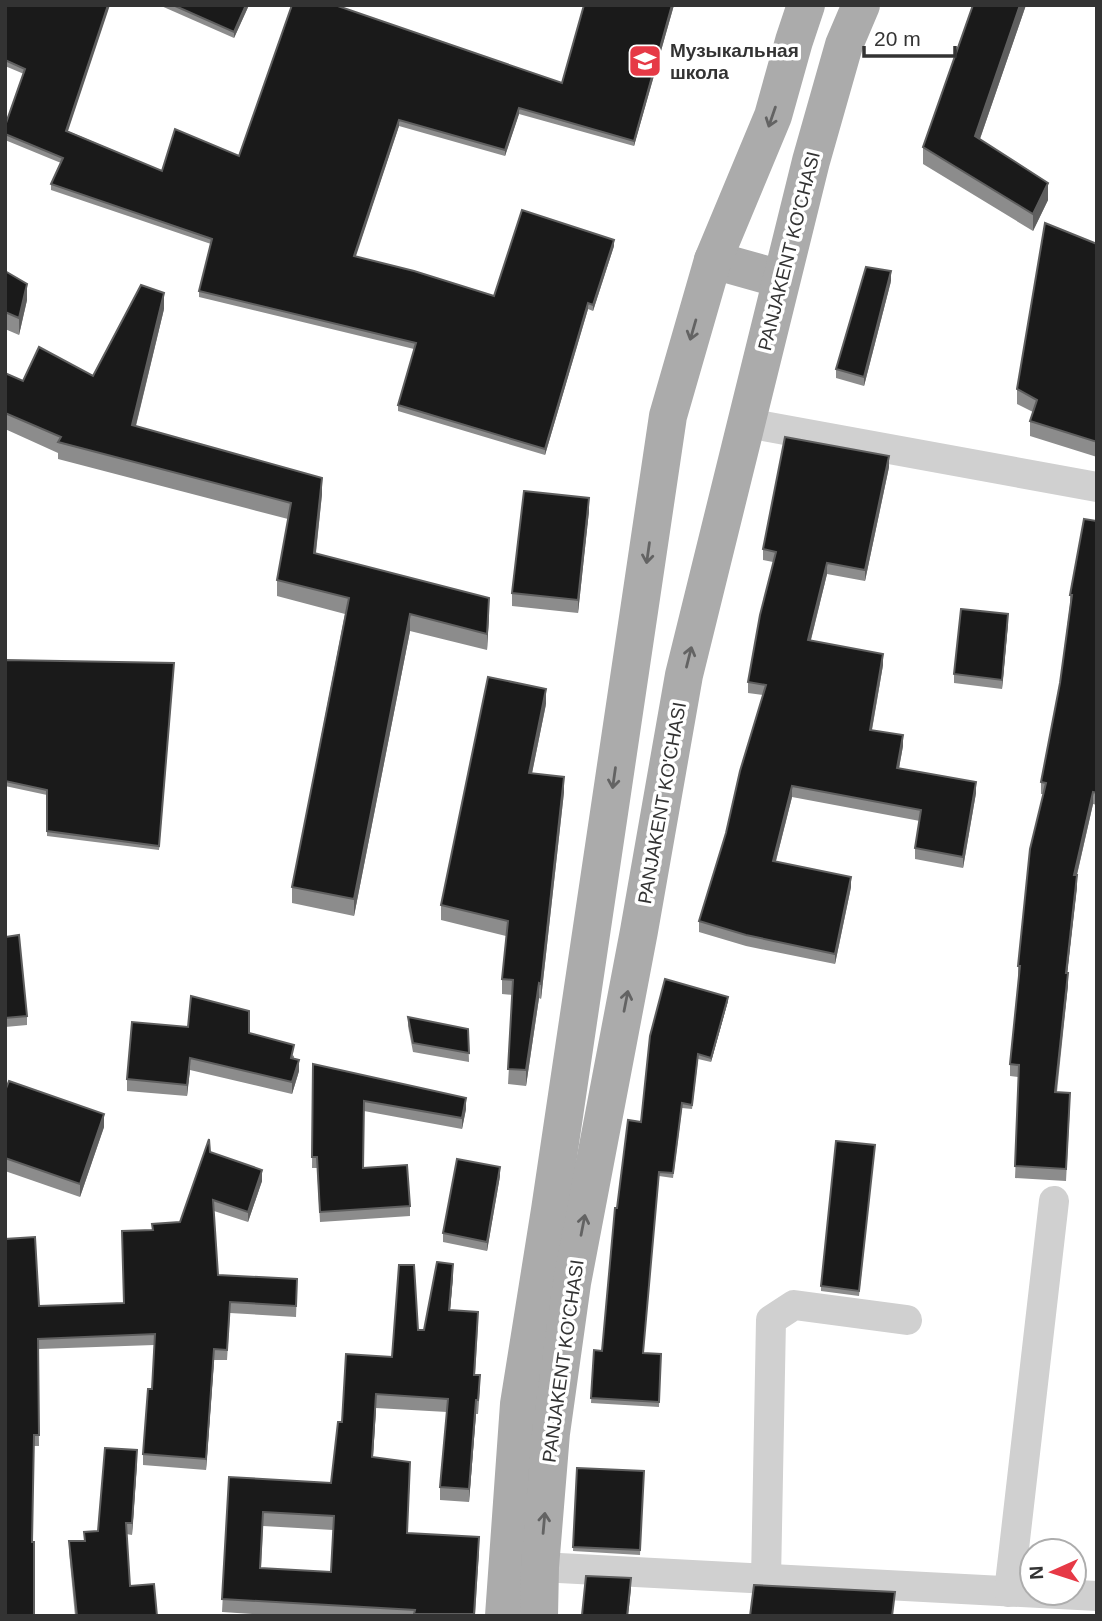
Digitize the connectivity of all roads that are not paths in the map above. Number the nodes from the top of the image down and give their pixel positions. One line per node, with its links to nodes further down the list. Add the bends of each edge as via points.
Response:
1 (806, 5): 3 (main road, PANJAKENT KO'CHASI, one-way to 3, via 773,116)
2 (860, 5): 4 (main road, PANJAKENT KO'CHASI, via 827,103)
3 (713, 260): 4 (main road); 13 (main road, PANJAKENT KO'CHASI, one-way to 13, via 668,416 519,1404)
4 (781, 279): 5 (main road, PANJAKENT KO'CHASI)
5 (747, 423): 6 (street); 9 (main road, PANJAKENT KO'CHASI, one-way to 5, via 551,1433 572,1283 684,675)
6 (1097, 487)
7 (1054, 1201): 11 (street)
8 (907, 1320): 10 (street, via 794,1306 771,1321)
9 (540, 1567): 10 (street); 14 (main road, PANJAKENT KO'CHASI)
10 (766, 1580): 11 (street)
11 (1009, 1592): 12 (street)
12 (1097, 1596)
13 (504, 1616)
14 (539, 1616)

